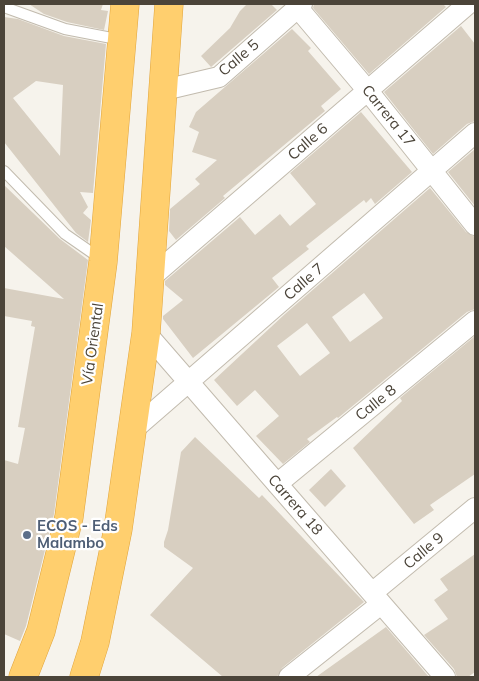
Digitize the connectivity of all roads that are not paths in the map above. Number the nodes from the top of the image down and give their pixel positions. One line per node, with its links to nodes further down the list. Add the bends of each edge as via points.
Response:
1 (124, 4): 6 (highway, Vía Oriental)
2 (169, 4): 7 (highway)
3 (468, 4): 8 (street, Calle 6)
4 (300, 6): 7 (street, Calle 5, via 219,77); 8 (street, Carrera 17)
5 (4, 7): 6 (lane, via 65,29)
6 (123, 40): 13 (highway, Vía Oriental)
7 (164, 90): 14 (highway)
8 (368, 91): 10 (street, Carrera 17); 14 (street, Calle 6)
9 (475, 134): 10 (street, Calle 7)
10 (432, 171): 12 (street, Carrera 17); 17 (street, Calle 7)
11 (4, 172): 13 (lane, via 66,234)
12 (475, 225)
13 (104, 262): 22 (highway, Vía Oriental, via 69,517 41,631)
14 (148, 280): 16 (highway)
15 (475, 322): 19 (street, Calle 8)
16 (146, 333): 17 (street, Carrera 18); 18 (highway)
17 (189, 382): 18 (street, Calle 7); 19 (street, Carrera 18)
18 (133, 430): 23 (highway, via 118,529 95,642)
19 (277, 484): 21 (street, Carrera 18)
20 (475, 508): 21 (street, Calle 9)
21 (377, 599): 24 (street, Calle 9); 25 (street, Carrera 18)
22 (23, 677)
23 (84, 677)
24 (289, 677)
25 (445, 677)

